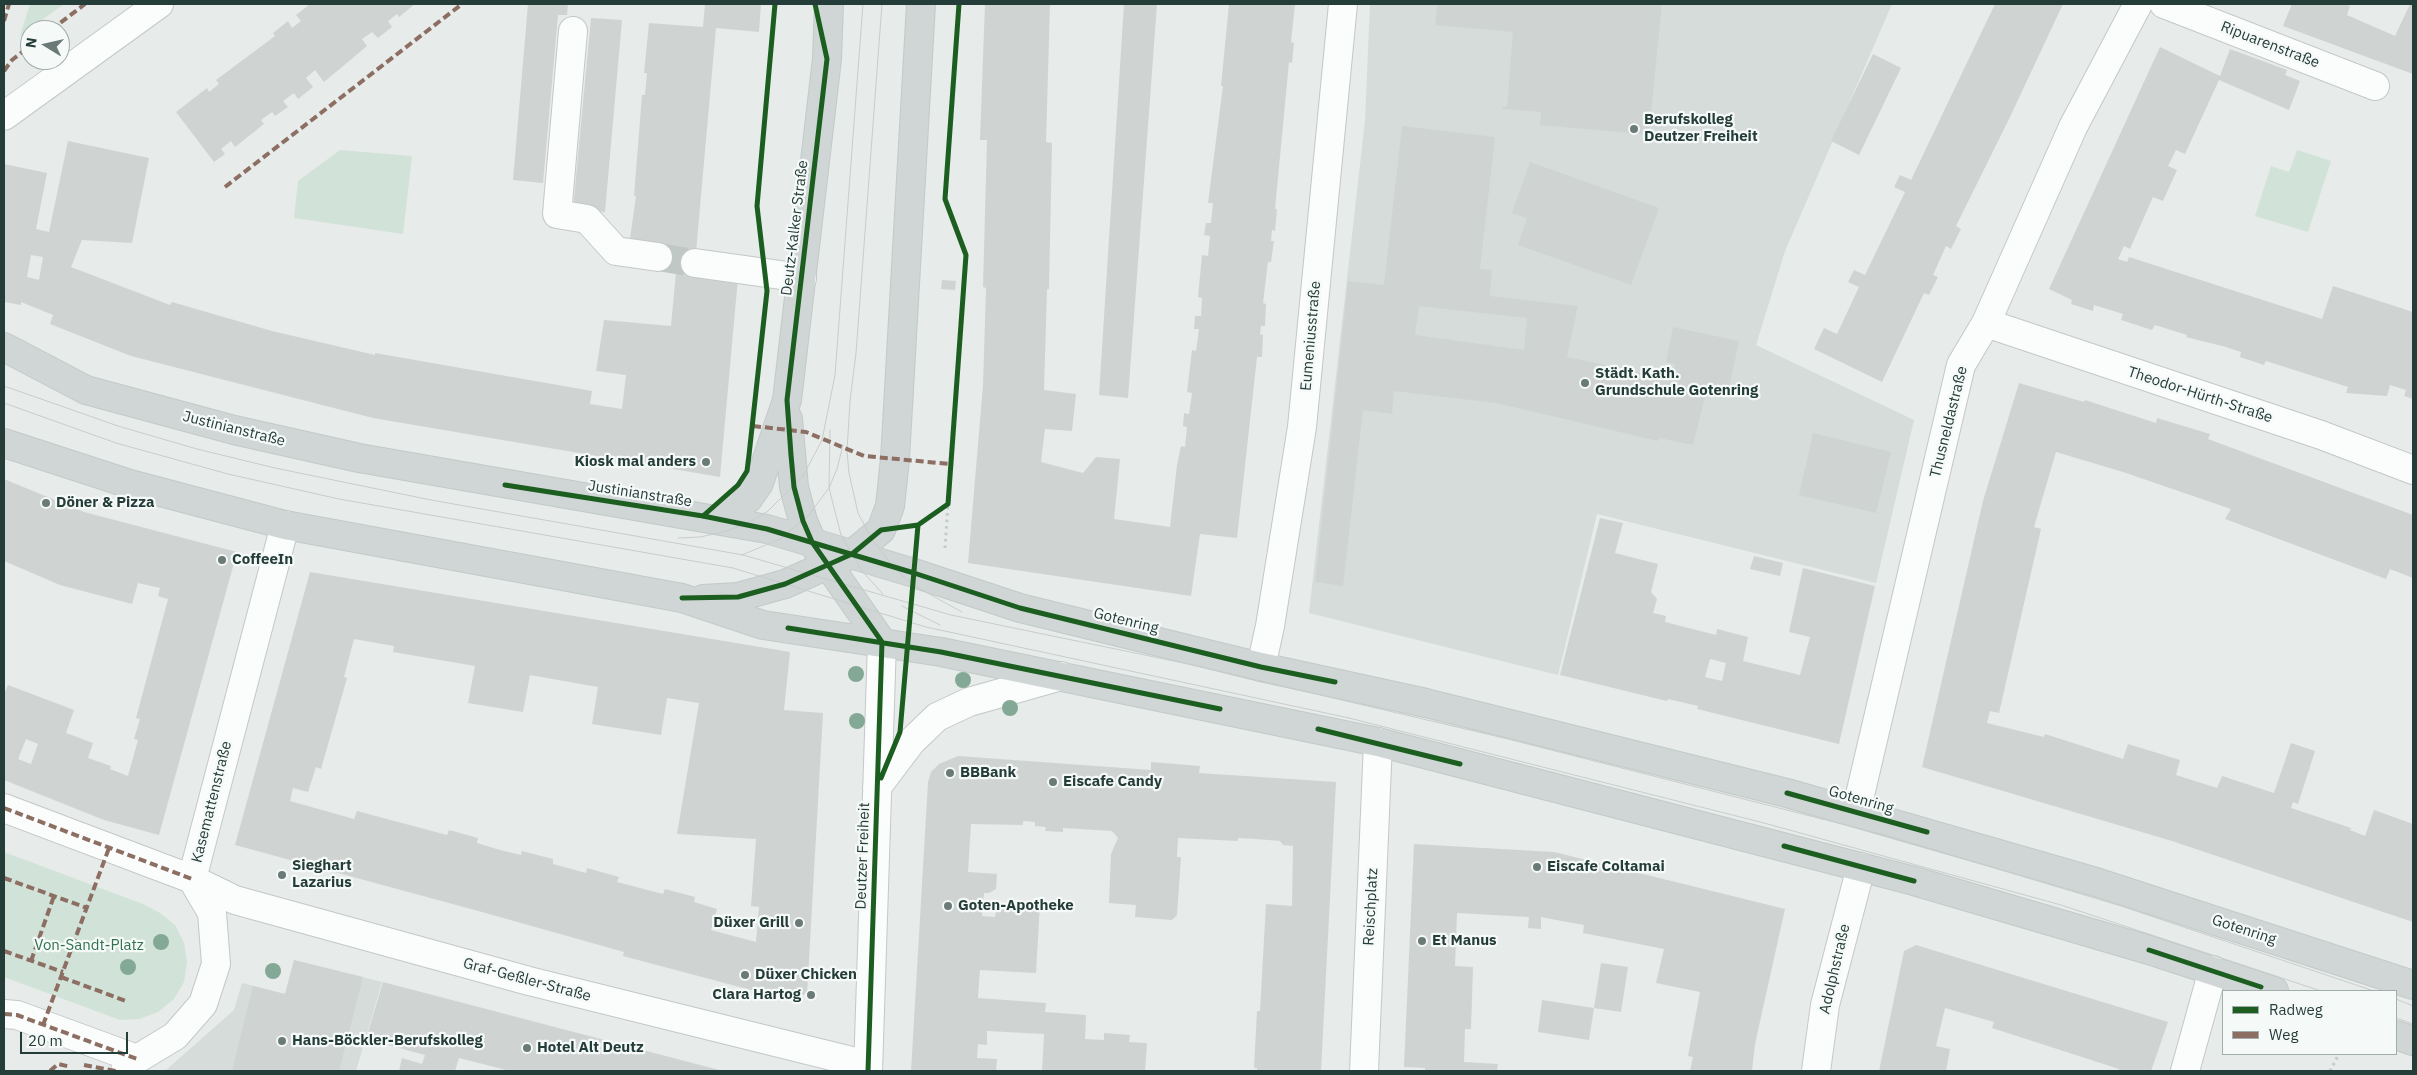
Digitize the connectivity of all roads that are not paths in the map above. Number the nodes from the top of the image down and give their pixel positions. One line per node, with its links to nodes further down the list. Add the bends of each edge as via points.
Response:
1 (159, 4): 9 (street)
2 (829, 4): 12 (main road, Deutz-Kalker Straße, via 827,59)
3 (921, 4): 21 (main road, via 890,506 881,530)
4 (1342, 4): 26 (street, Eumeniusstraße, via 1302,427)
5 (2138, 4): 13 (street, Thusneldastraße, via 2073,127)
6 (2164, 4): 8 (street, Ripuarenstraße)
7 (573, 31): 10 (street, via 557,214 587,219 616,251)
8 (2375, 86)
9 (4, 116)
10 (658, 257)
11 (695, 263): 12 (street)
12 (802, 278): 15 (main road, Deutz-Kalker Straße)
13 (1986, 323): 17 (street, Theodor-Hürth-Straße, via 2321,435); 31 (street, Thusneldastraße, via 1961,365)
14 (4, 347): 18 (main road, Justinianstraße, via 86,390 234,430 378,462)
15 (787, 400): 18 (main road, Deutz-Kalker Straße, via 760,483 748,499); 20 (main road, via 794,487)
16 (4, 443): 19 (main road, via 130,484)
17 (2413, 470)
18 (721, 520): 20 (main road, Justinianstraße)
19 (285, 525): 24 (main road); 33 (street, Kasemattenstraße)
20 (812, 542): 21 (main road, Justinianstraße); 22 (main road)
21 (852, 554): 22 (main road); 23 (main road, Justinianstraße)
22 (827, 566): 24 (main road, via 760,593 716,599); 25 (main road)
23 (914, 573): 26 (main road, Gotenring, via 1020,608)
24 (682, 598): 25 (main road, via 762,625)
25 (882, 642): 27 (main road); 29 (street, Deutzer Freiheit)
26 (1261, 667): 31 (main road, Gotenring, via 1426,703)
27 (1061, 676): 28 (main road); 29 (street, Deutzer Freiheit, via 969,702 937,717 911,742)
28 (1378, 742): 32 (main road); 42 (street, Reischplatz)
29 (877, 787): 41 (street, Deutzer Freiheit)
30 (4, 808): 33 (street)
31 (1856, 812): 35 (main road, Gotenring, via 2096,882)
32 (1861, 867): 34 (main road); 43 (street, Adolphstraße, via 1826,1005)
33 (192, 879): 40 (street, Kasemattenstraße, via 212,913 216,964 203,1004 175,1036); 41 (street, Graf-Geßler-Straße, via 235,900 528,981)
34 (2214, 970): 36 (main road); 44 (street)
35 (2413, 985)
36 (2271, 990)
37 (4, 1014): 40 (street, via 17,1015)
38 (2397, 1035): 39 (main road)
39 (2413, 1041)
40 (131, 1065)
41 (868, 1068)
42 (1364, 1071)
43 (1816, 1071)
44 (2184, 1071)

